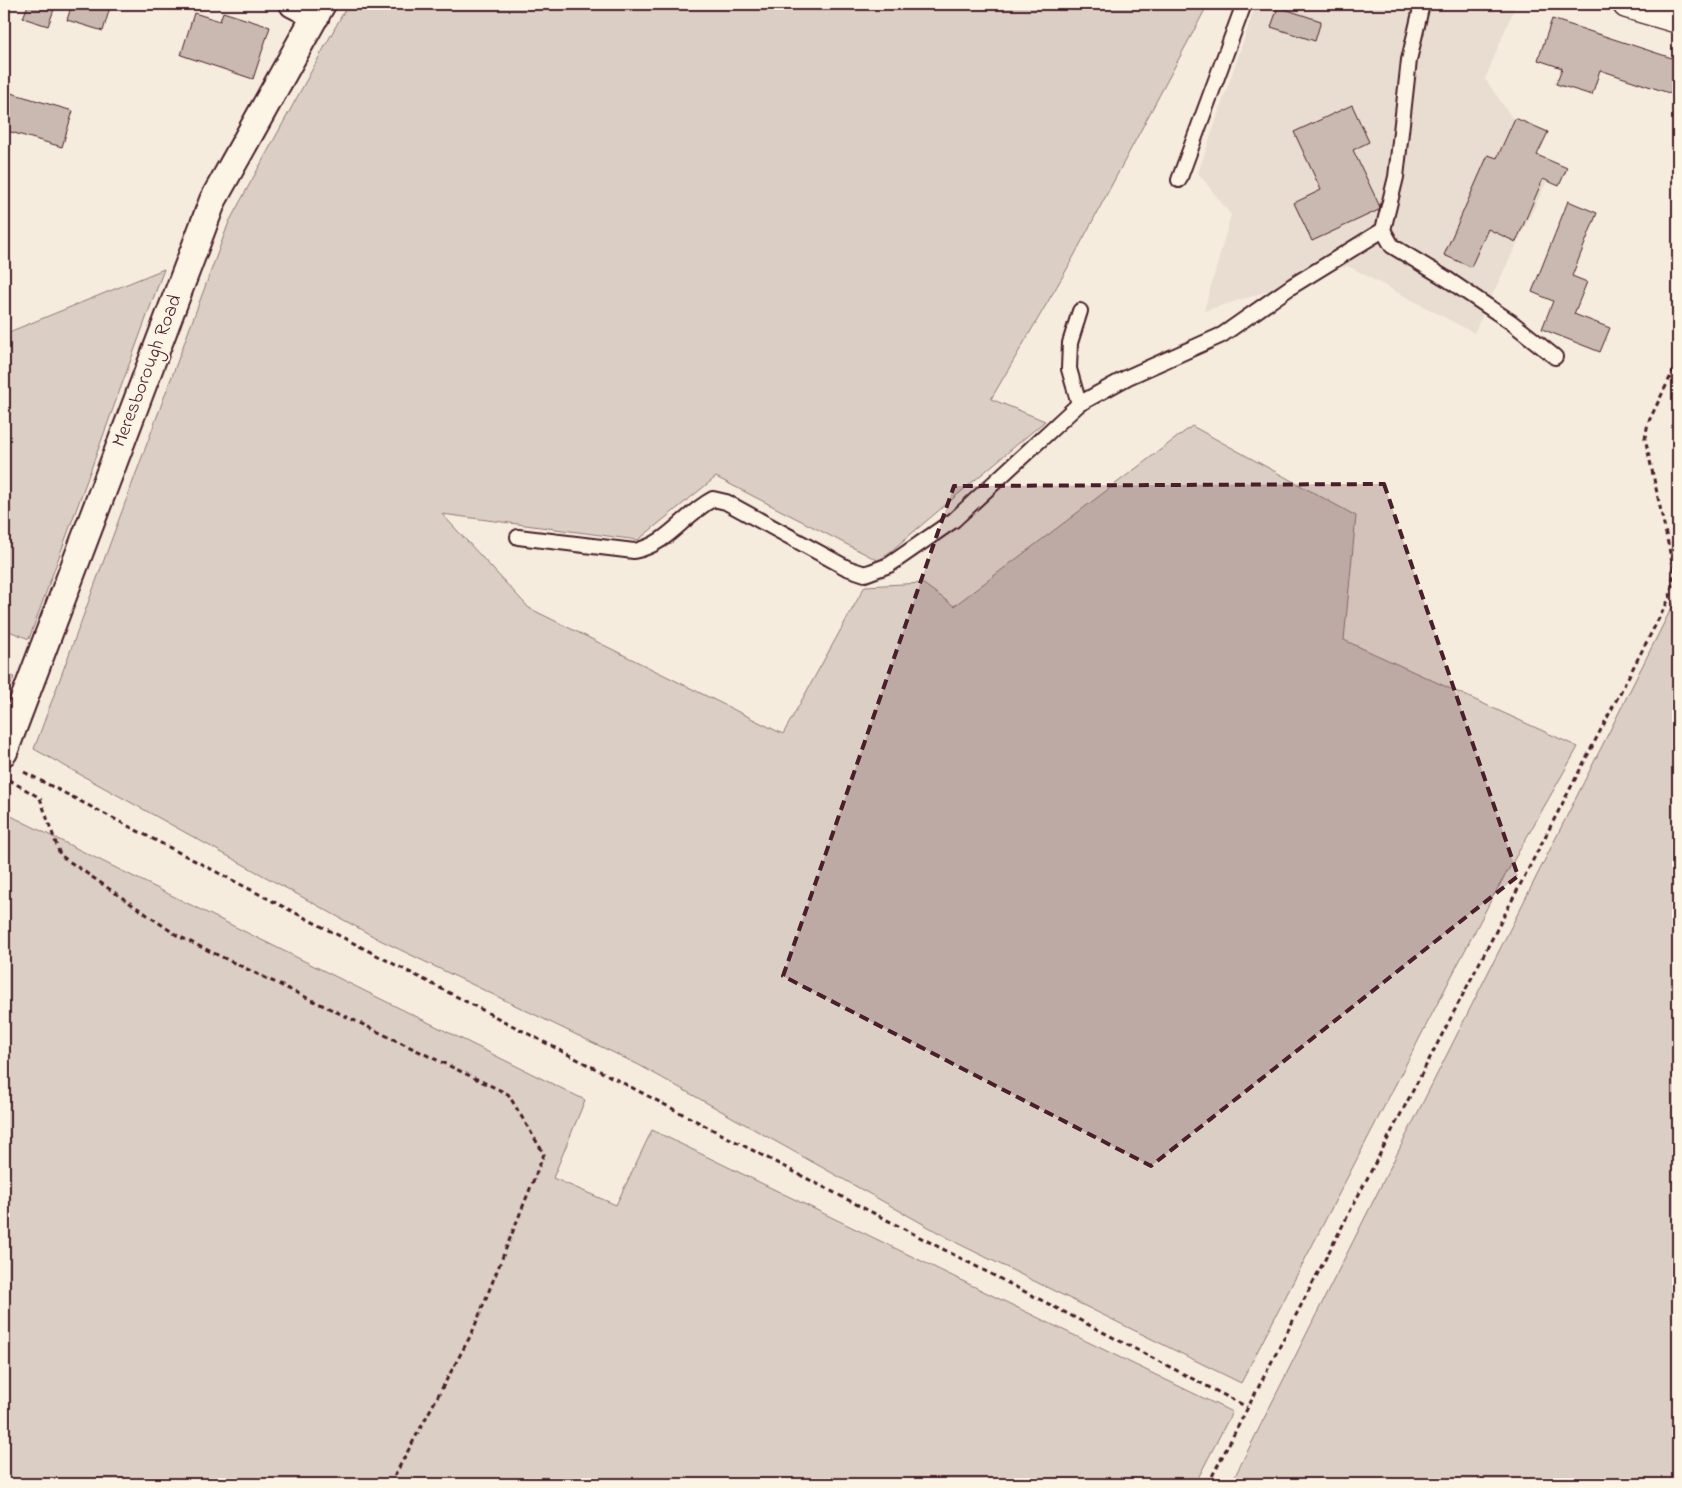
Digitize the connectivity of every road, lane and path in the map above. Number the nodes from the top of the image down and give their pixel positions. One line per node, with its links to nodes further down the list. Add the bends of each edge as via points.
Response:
1 (293, 4): 5 (street)
2 (1244, 4): 7 (lane)
3 (1422, 4): 8 (lane, via 1409,60 1396,177)
4 (1627, 4): 6 (main road)
5 (319, 10): 14 (street, Meresborough Road, via 213,200)
6 (1678, 19)
7 (1179, 180)
8 (1383, 230): 10 (lane, via 1392,246 1511,322); 12 (lane, via 1292,286 1222,335 1128,377)
9 (1080, 311): 12 (lane, via 1070,343 1069,369)
10 (1555, 357)
11 (1678, 361): 17 (path, via 1648,423 1645,438 1674,571 1670,598)
12 (1079, 404): 13 (lane, via 954,520 889,565 865,574 847,568 726,502 713,499 660,541 634,551)
13 (518, 537)
14 (4, 752)
15 (21, 771): 17 (path)
16 (4, 778): 18 (path, via 40,798 60,856 178,936 508,1094 544,1154 472,1333)
17 (1247, 1407): 19 (path)
18 (390, 1484)
19 (1208, 1484)

